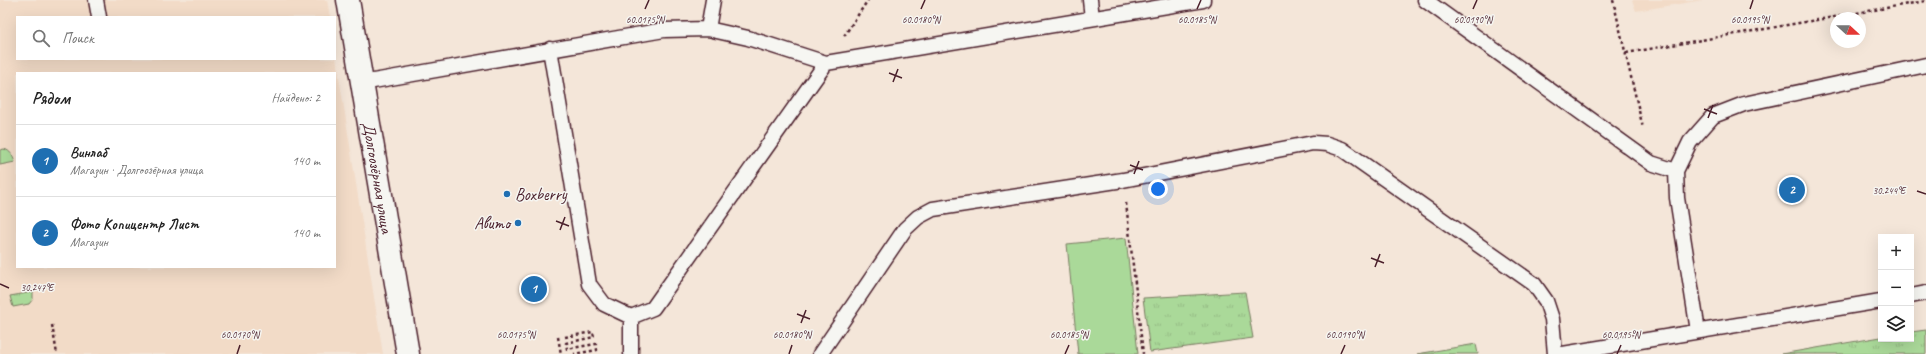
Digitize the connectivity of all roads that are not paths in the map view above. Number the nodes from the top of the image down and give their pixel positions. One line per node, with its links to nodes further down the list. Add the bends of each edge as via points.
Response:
1 (96, 0): 7 (lane)
2 (348, 0): 13 (street, Долгоозёрная улица)
3 (713, 0): 9 (lane)
4 (1090, 0): 8 (lane)
5 (1203, 0): 8 (lane)
6 (1425, 0): 14 (lane, via 1651,163)
7 (99, 16)
8 (1092, 18): 11 (lane)
9 (708, 29): 10 (lane, via 664,30); 11 (lane, via 748,38)
10 (550, 49): 13 (lane); 18 (lane, via 589,284 604,304)
11 (826, 63): 18 (lane, via 652,308)
12 (1926, 65): 14 (lane, via 1744,104 1713,116 1690,142)
13 (362, 83): 20 (street, Долгоозёрная улица)
14 (1676, 171): 19 (lane)
15 (1926, 293): 16 (lane)
16 (1914, 295)
17 (1878, 301): 19 (lane)
18 (631, 317): 21 (lane)
19 (1698, 331): 24 (lane)
20 (408, 354)
21 (631, 354)
22 (820, 354): 23 (lane, via 905,229 918,217 933,210 1123,180 1313,143 1342,148 1534,284 1546,301 1552,319)
23 (1555, 354)
24 (1563, 354)

